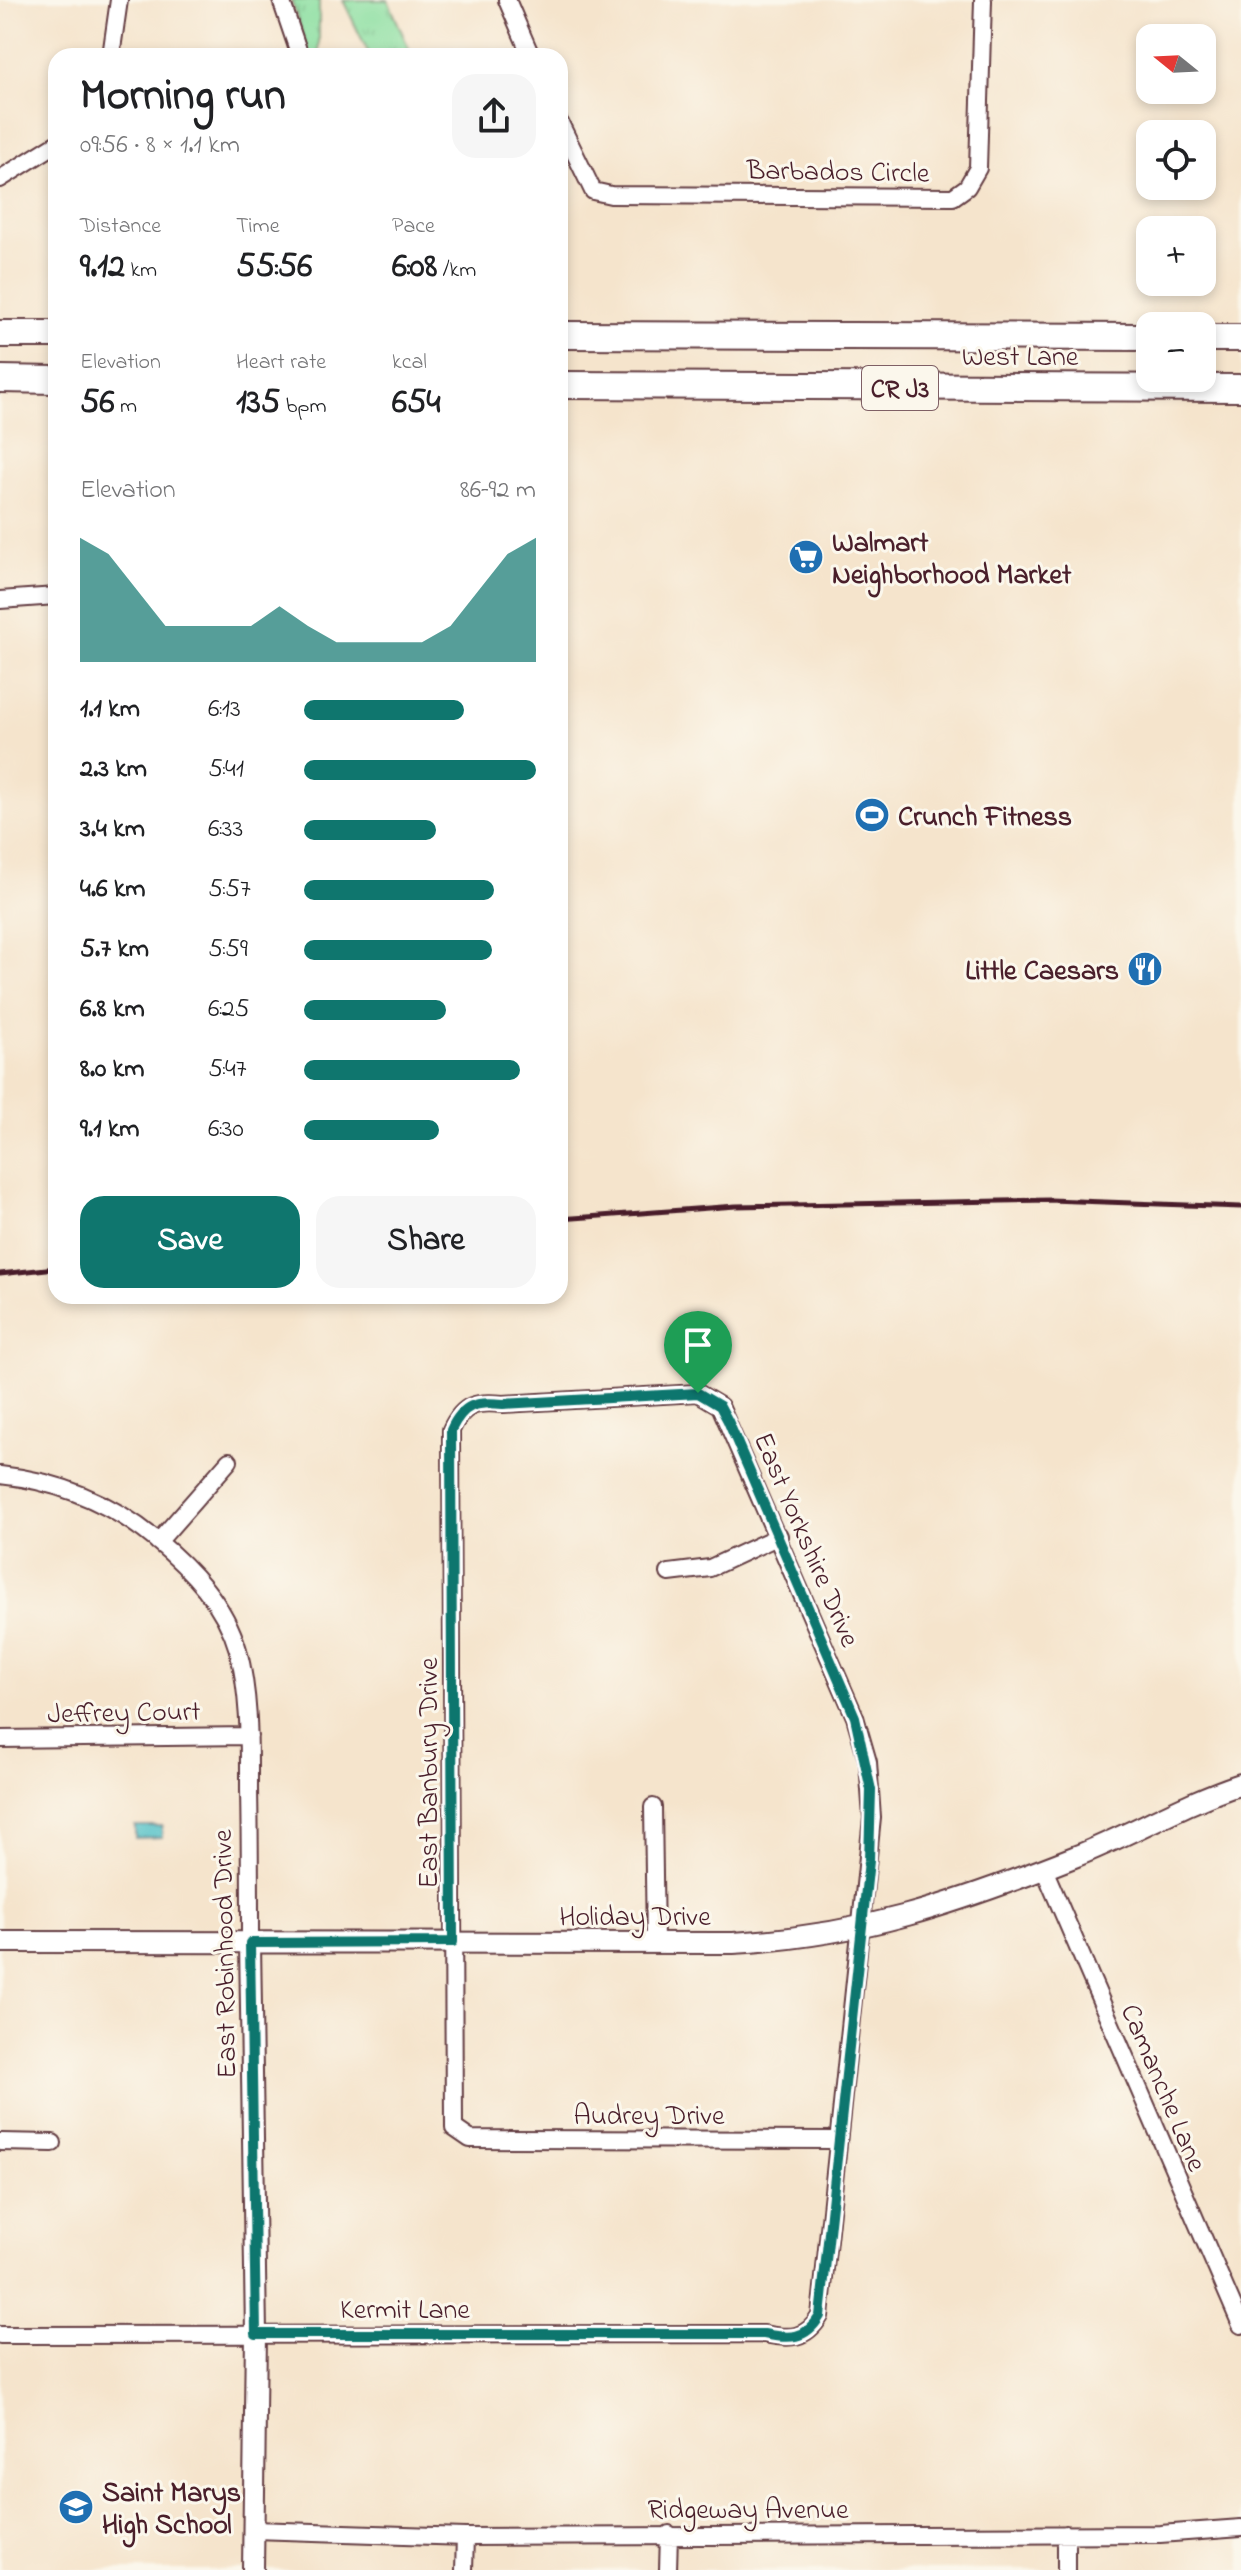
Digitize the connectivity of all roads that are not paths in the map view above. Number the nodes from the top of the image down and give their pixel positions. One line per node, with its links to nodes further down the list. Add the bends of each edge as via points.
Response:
1 (119, 0): 5 (street)
2 (281, 0): 6 (street)
3 (507, 0): 7 (street)
4 (983, 0): 8 (street, Barbados Circle, via 978,168 967,187 953,197 602,193 586,181)
5 (112, 48)
6 (297, 48)
7 (528, 48)
8 (568, 141)
9 (48, 149): 10 (street)
10 (0, 179)
11 (0, 334): 12 (main road)
12 (48, 334)
13 (568, 335): 14 (main road, West Lane / CR J3)
14 (1136, 337)
15 (1216, 338): 16 (main road)
16 (1241, 338)
17 (0, 379): 18 (main road)
18 (48, 380)
19 (568, 385): 20 (main road, West Lane / CR J3)
20 (1241, 388)
21 (48, 597): 22 (street)
22 (0, 600)
23 (462, 1410): 26 (street, East Yorkshire Drive, via 480,1401 705,1394 728,1421); 36 (street, East Banbury Drive, via 451,1430)
24 (229, 1461): 27 (street)
25 (0, 1475): 27 (street, East Robinhood Drive, via 91,1498 131,1519)
26 (779, 1536): 28 (street, via 710,1568); 34 (street, East Yorkshire Drive, via 855,1717 868,1762 872,1818)
27 (158, 1542): 29 (street, East Robinhood Drive, via 206,1588 227,1625 247,1698)
28 (669, 1573)
29 (249, 1736): 30 (street, Jeffrey Court); 37 (street, East Robinhood Drive)
30 (0, 1739)
31 (1241, 1784): 33 (street, Holiday Drive)
32 (653, 1807): 38 (street)
33 (1044, 1869): 34 (street, Holiday Drive, via 918,1915); 43 (street, Camanche Lane)
34 (861, 1927): 38 (street, Holiday Drive, via 778,1941); 40 (street, East Yorkshire Drive)
35 (0, 1942): 37 (street, Holiday Drive)
36 (453, 1942): 37 (street, Holiday Drive); 38 (street, Holiday Drive); 39 (street, East Banbury Drive, via 452,2120)
37 (250, 1943): 45 (street, East Robinhood Drive)
38 (655, 1943)
39 (461, 2135): 40 (street, Audrey Drive)
40 (837, 2140): 44 (street, East Yorkshire Drive, via 820,2316)
41 (0, 2142): 42 (street)
42 (53, 2143)
43 (1241, 2325)
44 (808, 2331): 45 (street, Kermit Lane, via 795,2338)
45 (256, 2334): 46 (street, Kermit Lane); 48 (street, East Robinhood Drive)
46 (0, 2335)
47 (1241, 2528): 50 (street, Ridgeway Avenue)
48 (254, 2530): 51 (street, Ridgeway Avenue); 52 (street, East Robinhood Drive)
49 (669, 2534): 50 (street, Ridgeway Avenue); 51 (street, Ridgeway Avenue); 54 (street)
50 (1066, 2534): 55 (street)
51 (465, 2537): 53 (street)
52 (253, 2570)
53 (464, 2570)
54 (668, 2570)
55 (1066, 2570)

